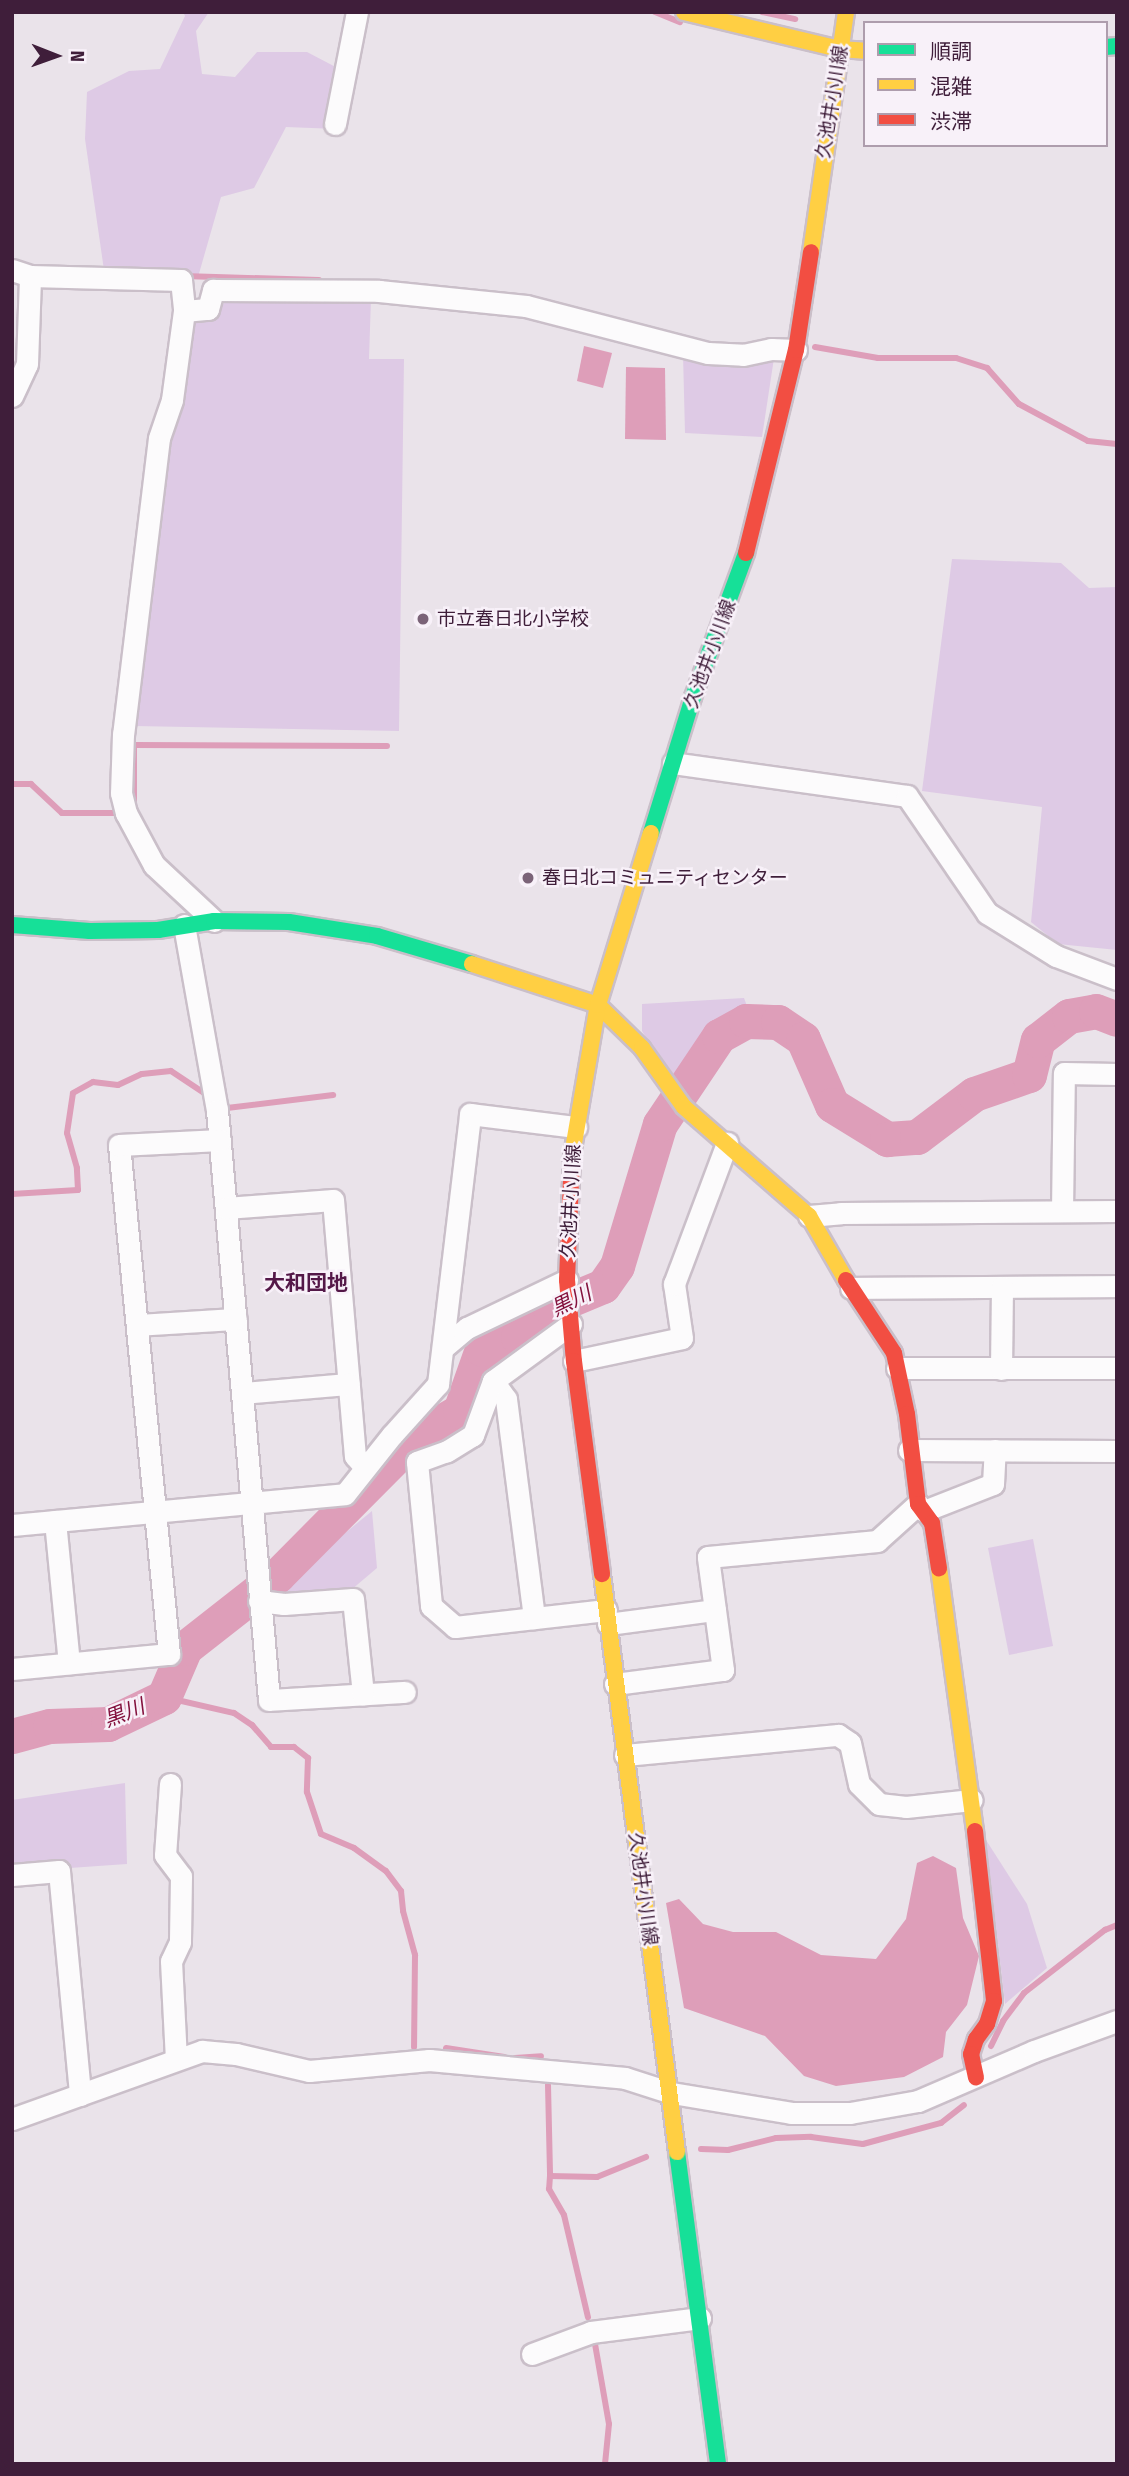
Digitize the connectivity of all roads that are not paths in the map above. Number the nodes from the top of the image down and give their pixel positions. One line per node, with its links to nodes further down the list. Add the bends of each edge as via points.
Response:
1 (357, 12): 6 (street)
2 (684, 12): 4 (street)
3 (846, 12): 4 (street, 久池井小川線)
4 (839, 48): 5 (street); 9 (street, 久池井小川線)
5 (863, 51)
6 (335, 124)
7 (21, 273): 8 (street, via 181,280); 10 (street, via 27,364)
8 (184, 311): 9 (street, via 208,310 213,290 379,291 526,306 708,353); 12 (street, via 172,400 159,438 123,734 121,793 126,813 154,865)
9 (796, 350): 11 (street, 久池井小川線, via 744,561)
10 (12, 396)
11 (673, 763): 15 (street, via 906,796 988,913 1056,956); 16 (street, 久池井小川線)
12 (214, 921): 14 (street); 16 (street, via 289,922 377,936)
13 (12, 925): 14 (street, via 90,931)
14 (184, 925): 19 (street)
15 (1117, 979)
16 (598, 1005): 18 (street, 久池井小川線); 20 (street, via 642,1048 684,1107)
17 (1117, 1074): 22 (street, via 1064,1073)
18 (576, 1127): 25 (street, 久池井小川線, via 569,1182); 32 (street, via 470,1114)
19 (220, 1140): 21 (street); 31 (street, via 119,1145)
20 (727, 1143): 24 (street); 33 (street, via 674,1284 682,1338)
21 (226, 1208): 29 (street); 38 (street, via 333,1200)
22 (1062, 1211): 23 (street); 24 (street)
23 (1117, 1211)
24 (809, 1216): 28 (street)
25 (568, 1285): 30 (street, 久池井小川線); 32 (street, via 467,1328)
26 (1117, 1286): 27 (street)
27 (1002, 1287): 28 (street); 36 (street)
28 (851, 1288): 34 (street, via 894,1353)
29 (236, 1319): 31 (street); 39 (street)
30 (570, 1319): 33 (street, 久池井小川線); 37 (street)
31 (137, 1325): 47 (street)
32 (443, 1349): 44 (street, via 439,1384)
33 (574, 1360): 52 (street, 久池井小川線)
34 (897, 1368): 36 (street); 41 (street)
35 (1117, 1368): 36 (street)
36 (1001, 1369)
37 (493, 1381): 53 (street, via 506,1399); 53 (street, via 473,1435 417,1462 431,1606 455,1627)
38 (349, 1384): 39 (street); 44 (street, via 355,1456)
39 (243, 1393): 45 (street)
40 (1117, 1437): 43 (street)
41 (909, 1450): 42 (street); 46 (street)
42 (995, 1451): 43 (street); 46 (street, via 993,1484)
43 (1116, 1451)
44 (365, 1467): 45 (street, via 345,1494)
45 (250, 1502): 47 (street); 50 (street)
46 (921, 1508): 51 (street, via 877,1541 708,1557); 61 (street, via 932,1523)
47 (155, 1511): 48 (street); 54 (street, via 169,1654)
48 (55, 1521): 49 (street); 54 (street)
49 (12, 1525)
50 (264, 1605): 58 (street, via 353,1599); 58 (street, via 269,1699)
51 (715, 1609): 52 (street); 56 (street, via 723,1670)
52 (607, 1617): 53 (street); 56 (street, 久池井小川線)
53 (534, 1618)
54 (69, 1663): 55 (street)
55 (12, 1669)
56 (615, 1684): 59 (street, 久池井小川線)
57 (405, 1692): 58 (street)
58 (363, 1694)
59 (625, 1755): 61 (street, via 838,1735 850,1743 859,1784 879,1804 892,1807); 66 (street, 久池井小川線)
60 (170, 1784): 64 (street, via 165,1855 181,1876 180,1942 171,1961)
61 (972, 1800): 65 (street, via 994,2001 971,2054)
62 (12, 1875): 67 (street, via 59,1871)
63 (1117, 2021): 65 (street)
64 (176, 2059): 66 (street, via 202,2051 236,2054 309,2071 429,2060 625,2078); 67 (street)
65 (975, 2077): 66 (street, via 918,2101 850,2113 791,2113)
66 (672, 2093): 69 (street, 久池井小川線)
67 (80, 2095): 68 (street)
68 (12, 2119)
69 (700, 2318): 70 (street, via 591,2333); 71 (street, 久池井小川線)
70 (532, 2354)
71 (718, 2464)

